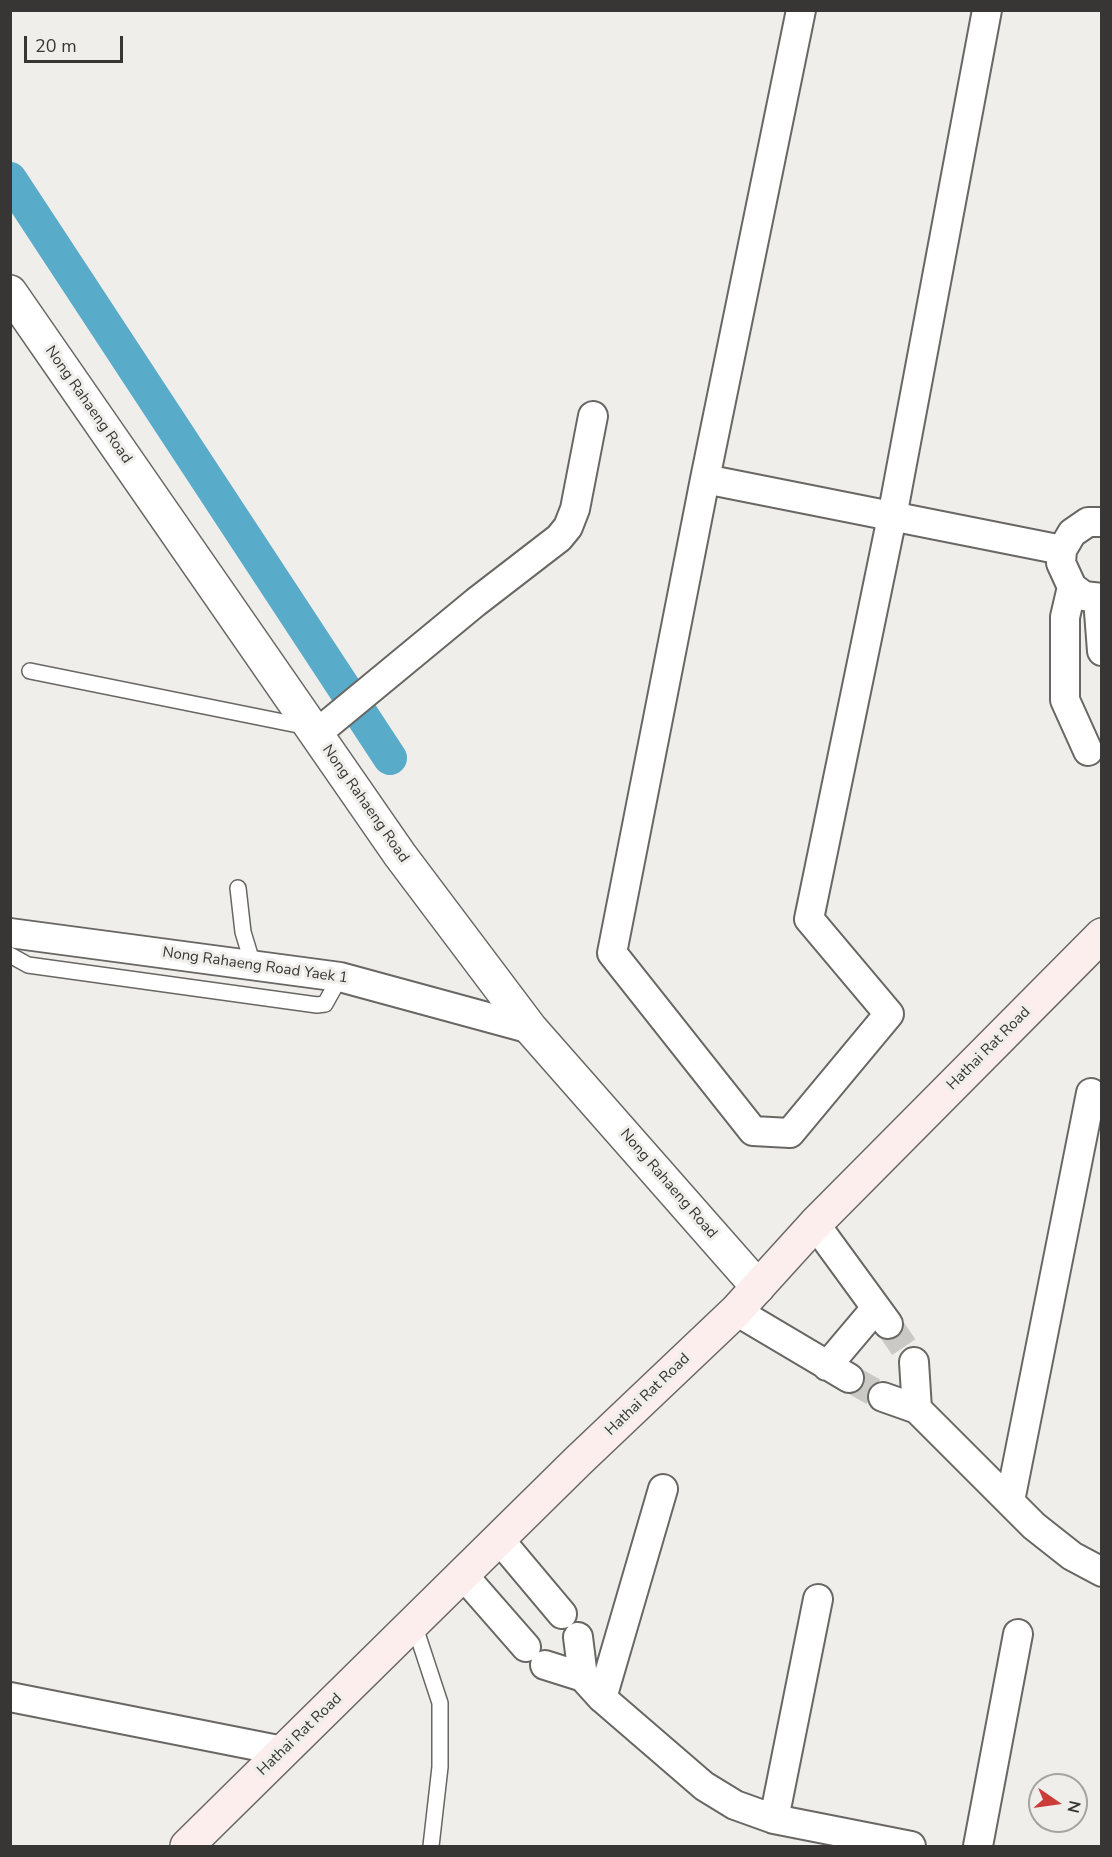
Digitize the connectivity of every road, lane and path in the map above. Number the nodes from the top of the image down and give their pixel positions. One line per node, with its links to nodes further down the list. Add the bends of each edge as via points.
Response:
1 (801, 10): 5 (street)
2 (987, 10): 6 (street)
3 (10, 292): 13 (street, Nong Rahaeng Road)
4 (593, 416): 13 (street, via 575,509 559,538)
5 (705, 478): 6 (street); 6 (street, via 612,953 753,1131 790,1133 889,1014 809,919)
6 (892, 517): 8 (street)
7 (1101, 522): 8 (street, via 1088,522 1072,533)
8 (1062, 550): 9 (street, via 1061,563)
9 (1072, 587): 10 (street, via 1084,596); 14 (street, via 1065,617 1065,700)
10 (1100, 599): 11 (street)
11 (1101, 651)
12 (30, 671): 13 (lane)
13 (313, 731): 21 (street, Nong Rahaeng Road)
14 (1088, 751)
15 (238, 888): 19 (lane, via 243,932)
16 (10, 933): 19 (street, Nong Rahaeng Road Yaek 1)
17 (1101, 935): 23 (main road, Hathai Rat Road)
18 (10, 955): 20 (lane, via 28,965 317,1005 325,1004)
19 (253, 965): 20 (street, Nong Rahaeng Road Yaek 1)
20 (340, 976): 21 (street, Nong Rahaeng Road Yaek 1)
21 (531, 1029): 24 (street, Nong Rahaeng Road)
22 (1090, 1093): 30 (street)
23 (815, 1224): 24 (main road, Hathai Rat Road); 25 (street, via 882,1316 838,1372)
24 (758, 1287): 25 (main road, Hathai Rat Road)
25 (736, 1311): 31 (main road, Hathai Rat Road)
26 (914, 1362): 28 (street)
27 (883, 1397): 28 (street)
28 (917, 1409): 30 (street)
29 (663, 1489): 41 (street)
30 (1010, 1501): 32 (street, via 1072,1556)
31 (499, 1539): 33 (main road, Hathai Rat Road); 35 (street)
32 (1101, 1572)
33 (462, 1575): 36 (main road, Hathai Rat Road); 39 (street, via 536,1656)
34 (818, 1599): 43 (street)
35 (562, 1614)
36 (414, 1624): 42 (main road, Hathai Rat Road); 45 (lane, via 440,1703 440,1767)
37 (1018, 1634): 47 (street)
38 (578, 1637): 39 (street)
39 (583, 1677): 41 (street)
40 (10, 1697): 42 (street)
41 (602, 1698): 43 (street, via 704,1786 735,1805)
42 (284, 1751): 44 (main road, Hathai Rat Road)
43 (774, 1819): 46 (street)
44 (186, 1846)
45 (431, 1846)
46 (911, 1846)
47 (978, 1846)

